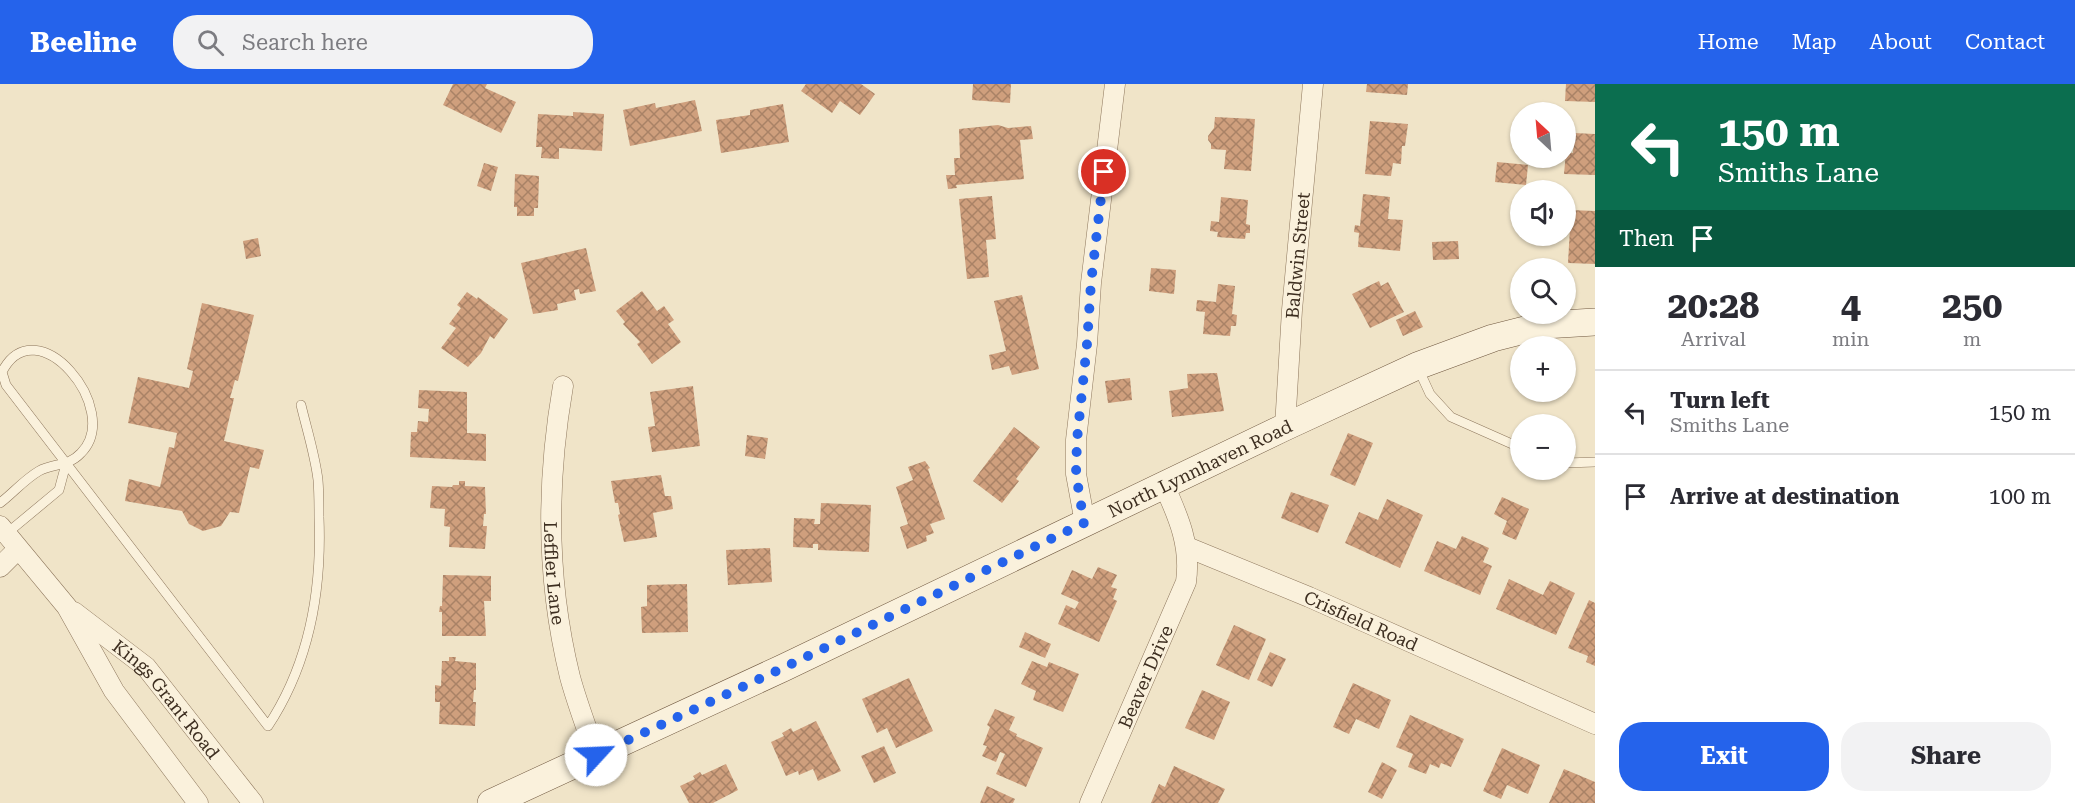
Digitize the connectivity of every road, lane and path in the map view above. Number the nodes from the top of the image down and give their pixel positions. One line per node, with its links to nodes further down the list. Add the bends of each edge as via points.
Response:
1 (1115, 84): 14 (street, via 1077,440 1076,474)
2 (1313, 84): 7 (street, Baldwin Street)
3 (1595, 322): 4 (street, North Lynnhaven Road, via 1544,325 1493,338)
4 (1417, 366): 7 (street, North Lynnhaven Road); 8 (lane, via 1430,394 1451,417)
5 (563, 386): 20 (street, Leffler Lane, via 553,466 552,572 570,678)
6 (301, 405): 11 (lane, via 318,480 320,550 315,604 300,666 268,726)
7 (1285, 428): 12 (street, North Lynnhaven Road)
8 (1510, 443)
9 (1595, 462): 10 (lane)
10 (1576, 463)
11 (66, 464): 11 (lane, via 6,385 2,372 24,350 39,350 59,360 87,395 93,419 91,434 82,453); 13 (lane, via 41,470); 15 (lane, via 59,490)
12 (1164, 485): 14 (street, North Lynnhaven Road); 16 (street)
13 (0, 503)
14 (1084, 523): 20 (street, North Lynnhaven Road)
15 (8, 536): 17 (street); 18 (street, Kings Grant Road)
16 (1186, 547): 19 (street, Crisfield Road); 24 (street, Beaver Drive, via 1186,582)
17 (0, 567)
18 (67, 607): 21 (street, Kings Grant Road, via 114,691); 22 (street, Kings Grant Road, via 146,667)
19 (1595, 724)
20 (596, 755): 23 (street, North Lynnhaven Road)
21 (198, 803)
22 (253, 803)
23 (491, 803)
24 (1090, 803)

